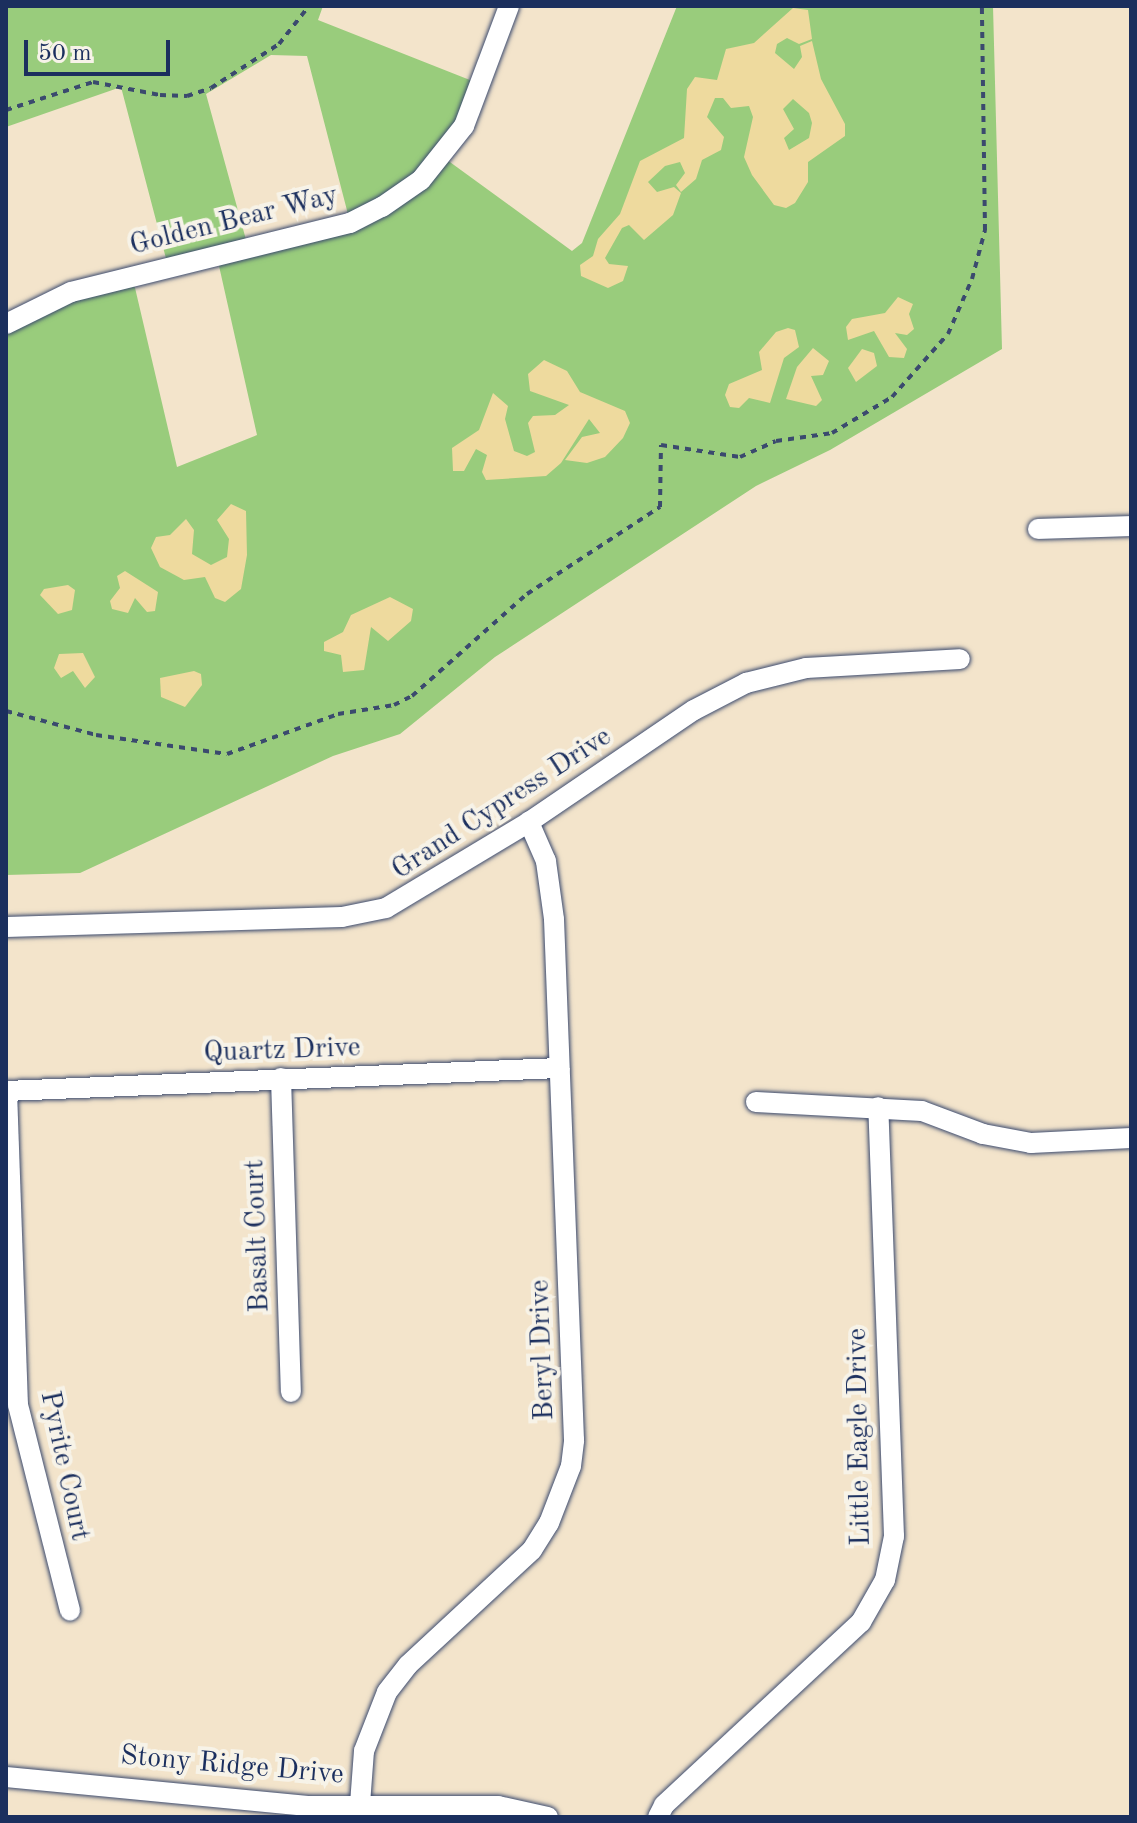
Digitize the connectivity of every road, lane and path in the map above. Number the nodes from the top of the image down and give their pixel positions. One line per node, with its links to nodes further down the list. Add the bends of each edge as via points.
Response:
1 (309, 6): 4 (path, via 279,44 211,88 187,96 160,95 93,82)
2 (509, 6): 5 (street, Golden Bear Way, via 464,126 421,180 382,207 350,223 71,292)
3 (982, 6): 9 (path, via 985,230 972,279 948,334 892,397 832,433 776,441 740,457 661,445 660,507 527,594 412,696 394,705 338,714 227,754 96,735)
4 (6, 110)
5 (6, 324)
6 (1131, 526): 7 (street)
7 (1038, 529)
8 (960, 659): 10 (street, Grand Cypress Drive, via 806,668 746,683 694,710)
9 (6, 711)
10 (529, 822): 11 (street, Grand Cypress Drive, via 409,899 363,914); 12 (street, Beryl Drive, via 552,889)
11 (6, 927)
12 (560, 1068): 13 (street, Quartz Drive); 21 (street, Beryl Drive, via 571,1466 532,1550 408,1665 387,1692 364,1751)
13 (281, 1078): 14 (street, Quartz Drive); 18 (street, Basalt Court)
14 (7, 1091): 19 (street, Pyrite Court, via 18,1405)
15 (756, 1102): 16 (street)
16 (878, 1107): 17 (street, via 922,1111 983,1134 1031,1143); 23 (street, Little Eagle Drive, via 894,1536 885,1580 861,1622 664,1805)
17 (1131, 1138)
18 (291, 1392)
19 (70, 1611)
20 (6, 1777): 21 (street, Stony Ridge Drive, via 308,1806)
21 (360, 1804): 22 (street, Stony Ridge Drive, via 498,1806)
22 (548, 1817)
23 (658, 1817)

